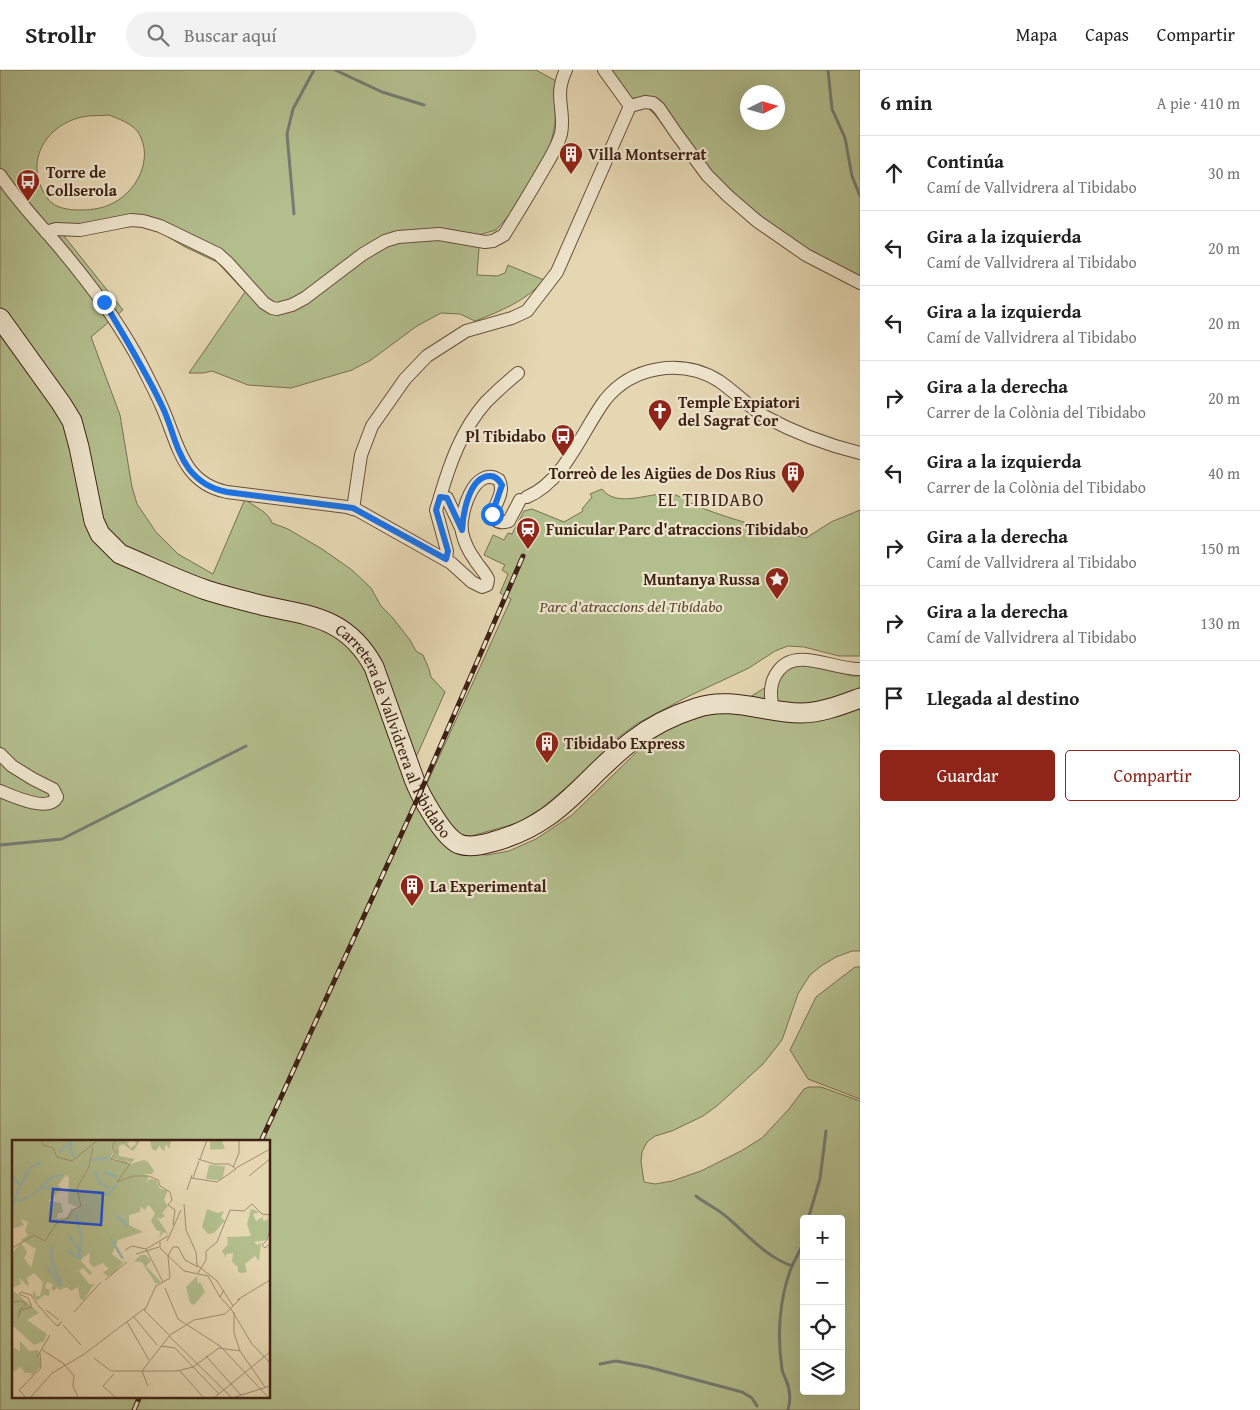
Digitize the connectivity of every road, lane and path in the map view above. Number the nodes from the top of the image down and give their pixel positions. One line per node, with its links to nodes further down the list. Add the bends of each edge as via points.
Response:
1 (566, 70): 5 (street, via 560,85 560,135 504,235 485,242 439,234 408,235 385,241 305,298 284,308 272,308 264,303 218,254 160,226 131,220 80,230)
2 (604, 70): 3 (street)
3 (630, 106): 6 (street, via 653,103 707,175 728,196 806,256); 11 (street, via 557,272 527,311 466,331 427,356 405,379 372,426 361,455)
4 (0, 175): 5 (street)
5 (46, 232): 11 (street, via 104,302 159,400 179,451 198,479 209,487 227,492)
6 (860, 283)
7 (0, 318): 16 (street, Carretera de Vallvidrera al Tibidabo, via 72,421 94,521 100,534 120,554 205,590 323,619 350,636 361,646 374,667 420,794 457,843 470,846 487,844 535,825 570,800 634,740 684,712 722,703)
8 (518, 372): 10 (street, via 485,403 467,428 453,454)
9 (860, 453): 12 (street, via 778,424 718,381 675,367 646,371 618,386 558,471 538,492 524,498 508,521 498,523 492,514 502,485 499,480 489,476 482,478 468,498)
10 (440, 497): 12 (street, via 447,498); 13 (street, via 436,510 448,551)
11 (353, 508): 13 (street)
12 (462, 530): 13 (street, via 474,559 487,575 487,585 476,586)
13 (446, 559)
14 (860, 669): 16 (street, via 805,658 790,661 781,667 771,683)
15 (860, 698): 16 (street, via 802,713)
16 (773, 710)
17 (0, 754): 18 (street, via 12,766 53,788 57,797 53,802 36,803)
18 (0, 791)

